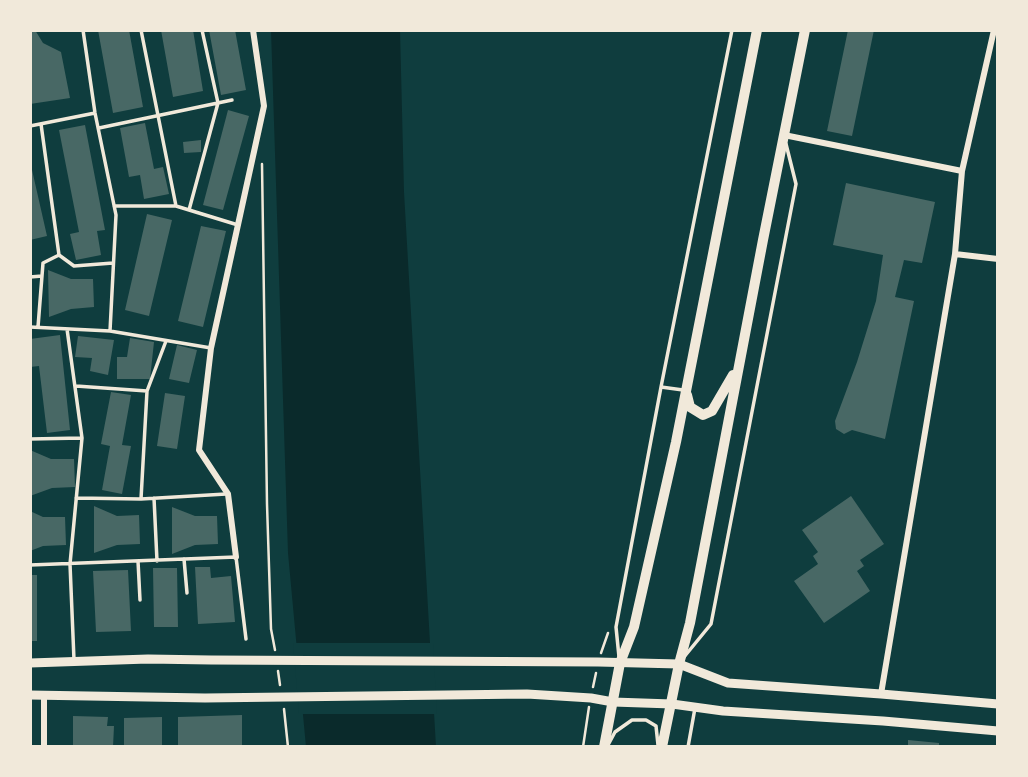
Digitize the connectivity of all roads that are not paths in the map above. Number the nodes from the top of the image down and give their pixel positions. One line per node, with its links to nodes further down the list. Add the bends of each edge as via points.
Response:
1 (83, 30): 11 (lane)
2 (141, 30): 12 (lane)
3 (202, 30): 10 (lane)
4 (253, 30): 21 (street, via 264,106)
5 (732, 30): 36 (lane)
6 (757, 30): 38 (main road)
7 (805, 30): 16 (main road)
8 (994, 30): 17 (street)
9 (232, 100): 10 (lane)
10 (218, 103): 12 (lane); 20 (lane)
11 (94, 113): 13 (lane); 15 (lane)
12 (158, 115): 15 (lane); 19 (lane)
13 (41, 124): 14 (lane); 23 (lane)
14 (30, 127)
15 (99, 128): 18 (lane)
16 (784, 135): 17 (street); 34 (main road); 57 (lane, via 796,184 711,624)
17 (962, 171): 22 (street)
18 (114, 206): 19 (lane); 25 (lane)
19 (176, 206): 20 (lane)
20 (189, 210): 21 (lane)
21 (238, 225): 33 (street)
22 (955, 254): 24 (street); 58 (street)
23 (59, 256): 25 (lane, via 74,266); 26 (lane, via 43,263)
24 (998, 259)
25 (114, 263): 31 (lane)
26 (42, 276): 27 (lane); 29 (lane)
27 (30, 277)
28 (30, 327): 29 (lane)
29 (38, 327): 30 (lane)
30 (67, 329): 31 (lane); 35 (lane)
31 (110, 331): 32 (lane)
32 (166, 341): 33 (lane); 37 (lane)
33 (211, 348): 41 (street, via 199,450)
34 (739, 365): 38 (main road, via 712,411 702,415 690,407); 57 (main road)
35 (75, 386): 37 (lane); 39 (lane)
36 (661, 387): 38 (lane); 56 (lane, via 616,627)
37 (147, 391): 44 (lane)
38 (686, 391): 56 (main road, via 634,626)
39 (82, 438): 40 (lane); 42 (lane)
40 (30, 439)
41 (228, 494): 43 (lane); 45 (street)
42 (76, 498): 44 (lane); 49 (lane)
43 (154, 498): 44 (lane); 48 (lane)
44 (141, 499)
45 (236, 557): 46 (lane); 53 (lane)
46 (184, 559): 48 (lane); 51 (lane)
47 (138, 561): 48 (lane); 49 (lane); 52 (lane)
48 (157, 561)
49 (70, 564): 50 (lane); 54 (lane)
50 (30, 565)
51 (187, 593)
52 (140, 600)
53 (246, 639)
54 (74, 662): 55 (main road); 56 (main road)
55 (30, 663)
56 (620, 663): 57 (main road); 61 (main road)
57 (679, 664): 58 (main road, via 728,683); 62 (main road)
58 (881, 694): 63 (main road)
59 (30, 695): 60 (main road)
60 (44, 695): 61 (main road, via 527,694); 66 (street)
61 (613, 702): 62 (main road); 67 (main road)
62 (672, 704): 64 (main road); 68 (main road)
63 (998, 704)
64 (695, 707): 65 (main road); 69 (lane)
65 (998, 731)
66 (44, 747)
67 (606, 747): 68 (lane, via 615,732 632,720 646,720 656,726)
68 (660, 747)
69 (688, 747)

